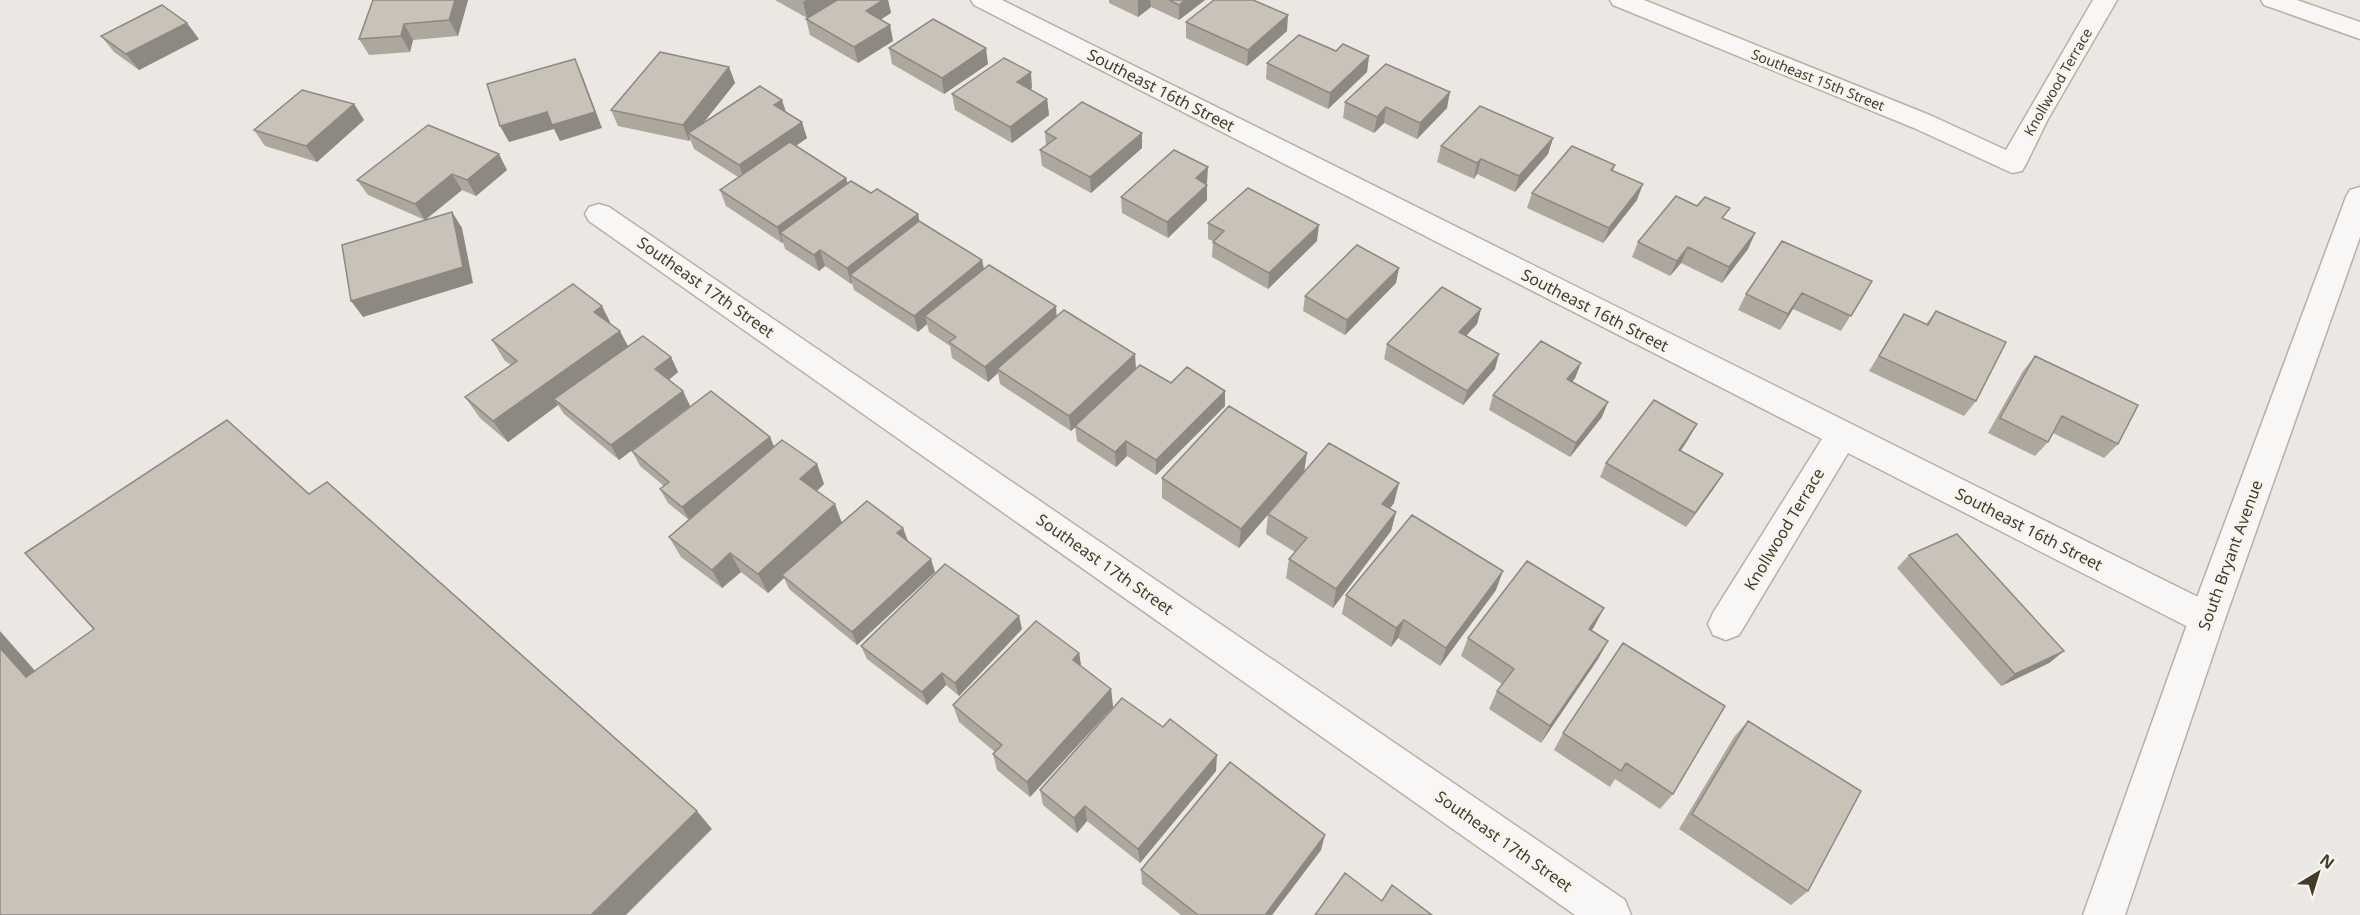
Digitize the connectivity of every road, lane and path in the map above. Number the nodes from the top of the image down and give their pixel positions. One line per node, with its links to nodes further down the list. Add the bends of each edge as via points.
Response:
1 (983, 0): 9 (street, Southeast 16th Street)
2 (1622, 0): 6 (street, Southeast 15th Street, via 1923,122)
3 (2105, 0): 6 (street, Knollwood Terrace)
4 (2273, 0): 5 (street)
5 (2360, 31)
6 (2012, 164)
7 (2360, 196): 10 (street, South Bryant Avenue)
8 (599, 214): 12 (street, Southeast 17th Street)
9 (1842, 435): 10 (street, Southeast 16th Street); 11 (street, Knollwood Terrace)
10 (2207, 619): 13 (street, South Bryant Avenue)
11 (1726, 624)
12 (1610, 915)
13 (2104, 915)

